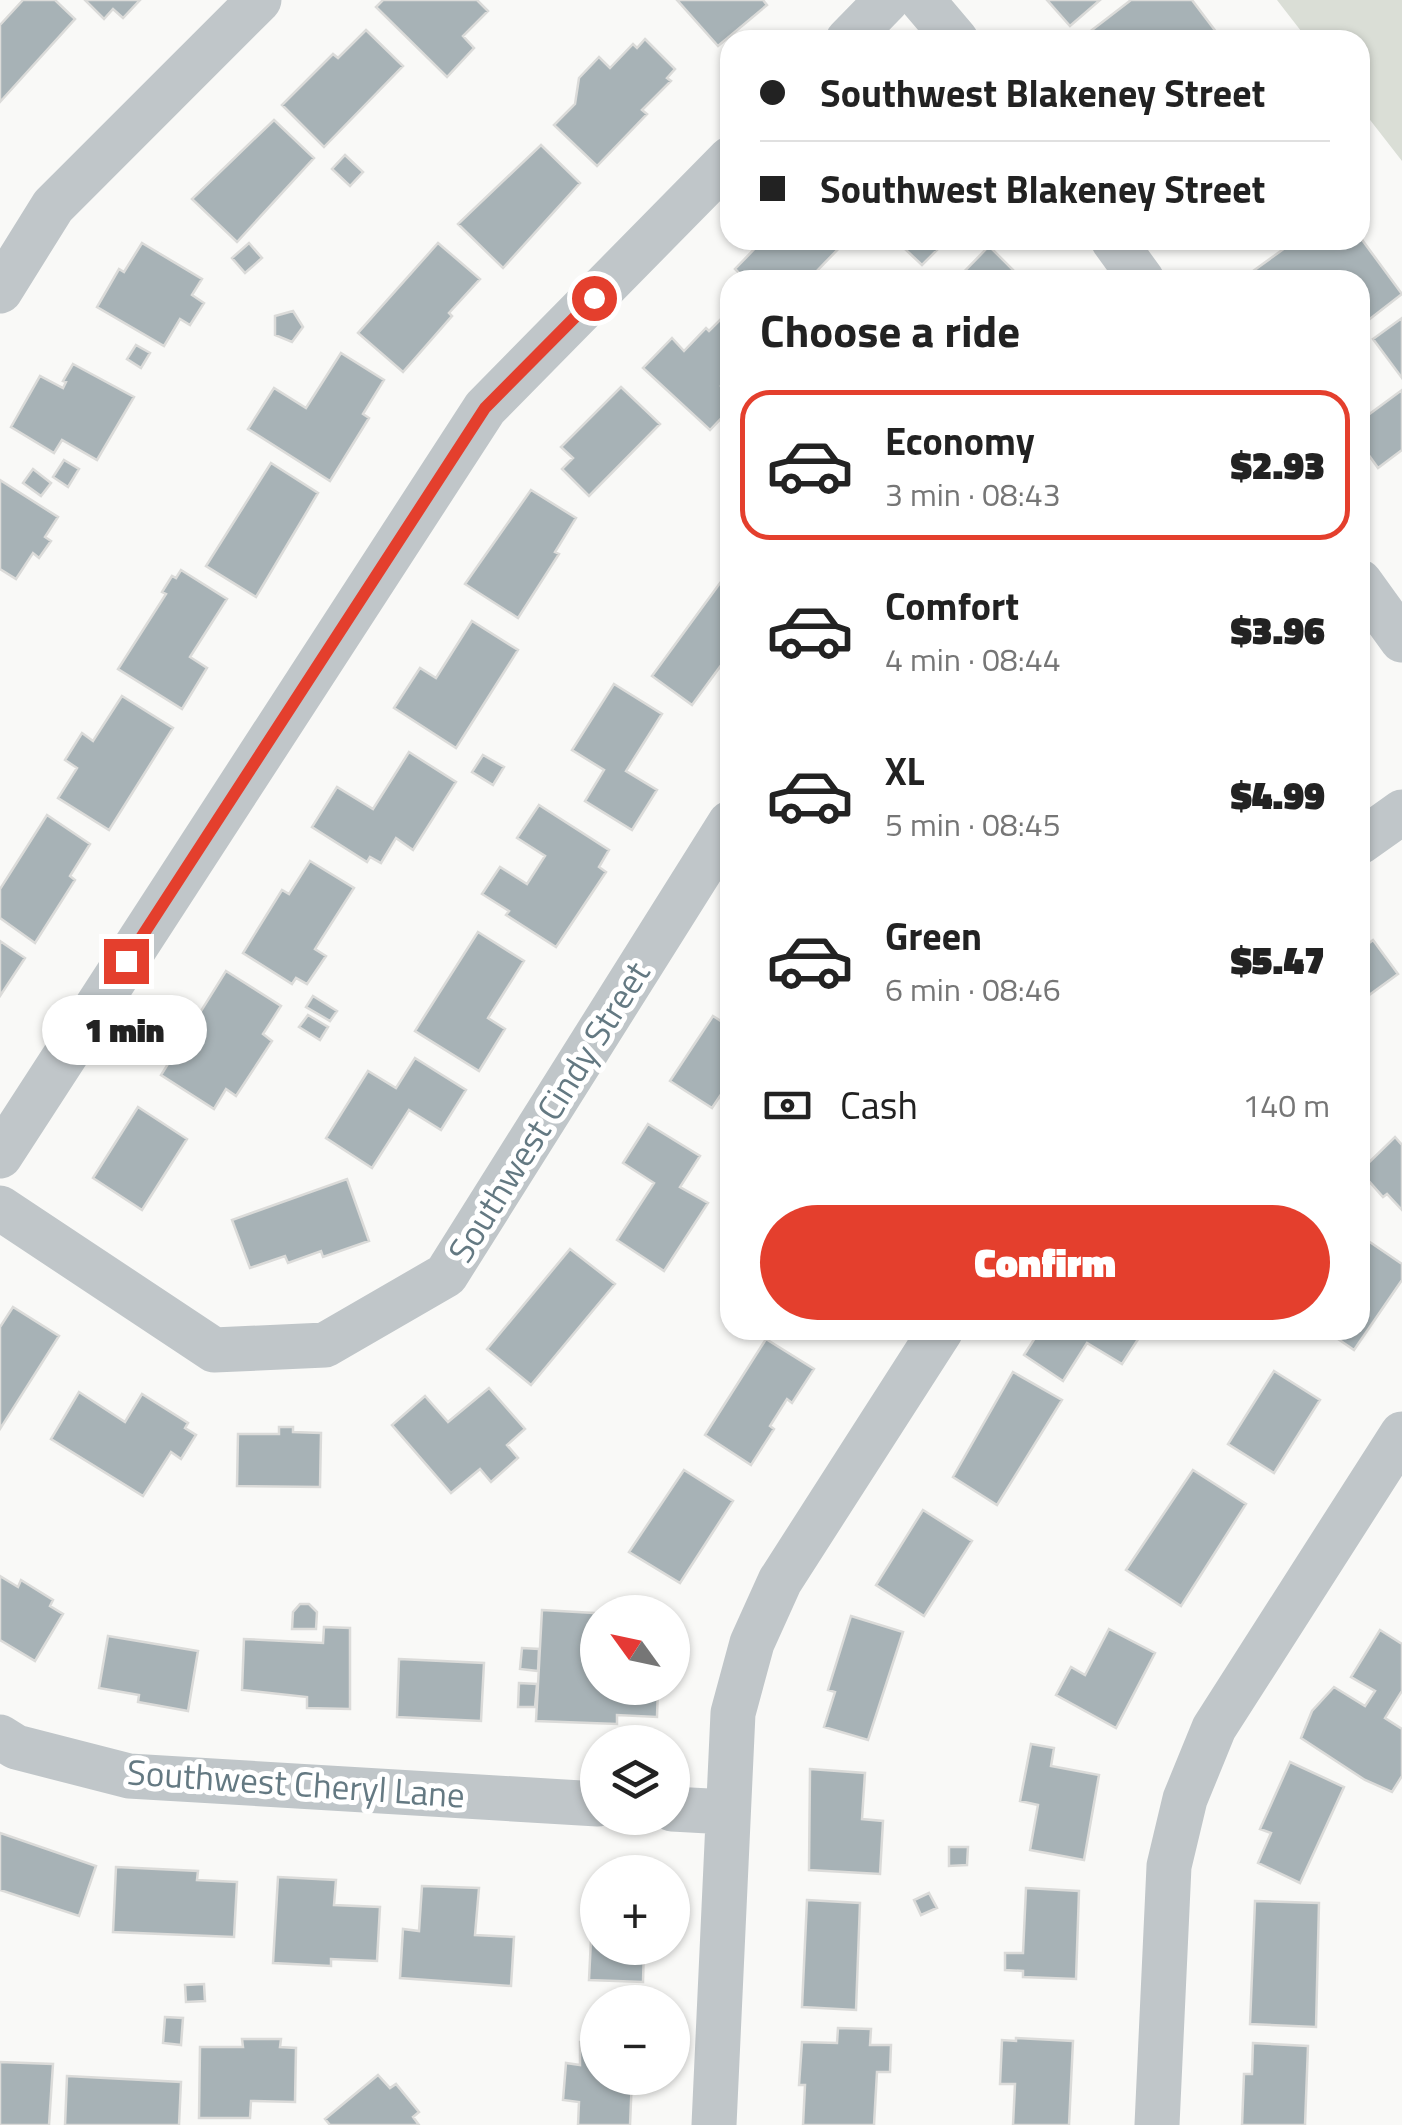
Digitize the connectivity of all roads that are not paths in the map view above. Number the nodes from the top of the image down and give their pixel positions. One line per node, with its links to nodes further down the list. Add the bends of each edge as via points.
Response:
1 (258, 0): 7 (street, via 53,206)
2 (887, 0): 4 (street)
3 (922, 0): 5 (street)
4 (858, 30)
5 (948, 30)
6 (720, 170): 13 (street, via 485,408)
7 (0, 291)
8 (1370, 596): 9 (street)
9 (1402, 640)
10 (1402, 812): 11 (street)
11 (1370, 835)
12 (720, 840): 14 (street, Southwest Cindy Street, via 446,1275 326,1344 214,1350)
13 (0, 1156)
14 (0, 1208)
15 (935, 1340): 20 (street, via 780,1581 752,1643 733,1714)
16 (1402, 1434): 22 (street, via 1214,1728 1185,1799 1169,1866)
17 (0, 1736): 18 (street, Southwest Cheryl Lane, via 16,1747 129,1776)
18 (580, 1803)
19 (690, 1810): 20 (street)
20 (727, 1812): 21 (street)
21 (714, 2125)
22 (1158, 2125)

